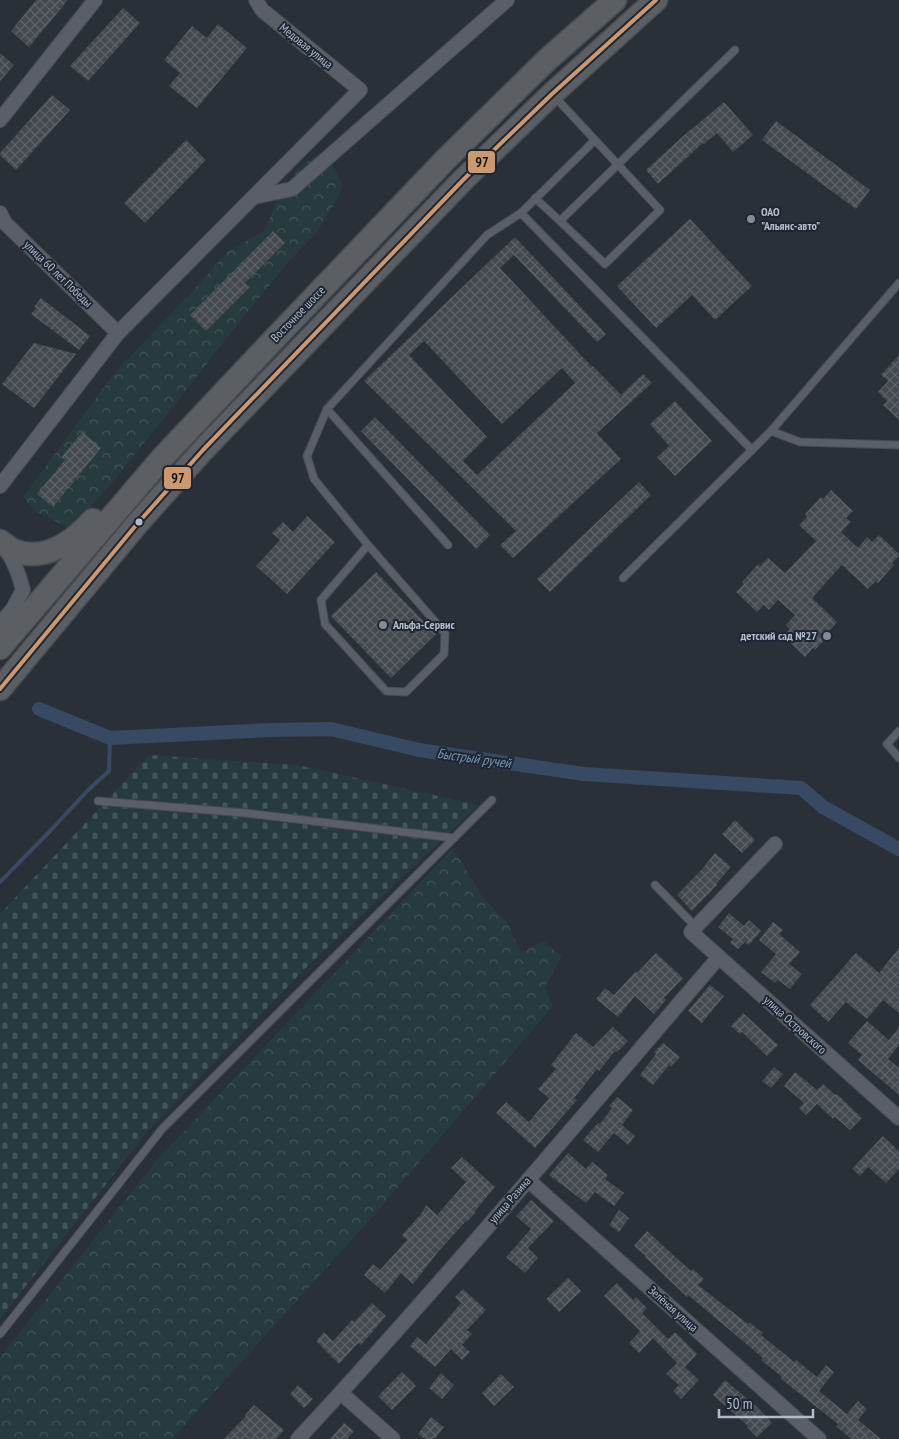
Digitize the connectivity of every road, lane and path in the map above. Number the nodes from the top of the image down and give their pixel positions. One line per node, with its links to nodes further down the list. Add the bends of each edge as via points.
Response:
1 (95, 0): 8 (street)
2 (507, 0): 11 (street, via 292,189)
3 (615, 0): 22 (highway, Восточное шоссе, via 548,59 446,159)
4 (656, 0): 7 (highway, Восточное шоссе)
5 (263, 3): 11 (street, Медовая улица, via 360,90)
6 (735, 50): 10 (lane)
7 (552, 94): 9 (lane); 30 (highway, Восточное шоссе, via 464,179 203,450)
8 (0, 120)
9 (595, 140): 10 (lane); 12 (lane)
10 (618, 164): 15 (lane); 15 (lane, via 660,210 612,258 605,264)
11 (254, 197): 17 (street)
12 (536, 198): 14 (lane); 15 (lane)
13 (0, 213): 17 (street, улица 60 лет Победы, via 5,223)
14 (521, 213): 18 (lane, via 487,234); 21 (lane)
15 (560, 221)
16 (899, 283): 19 (lane)
17 (118, 333): 23 (street)
18 (327, 409): 25 (lane); 26 (lane, via 307,456 314,479)
19 (772, 431): 20 (lane, via 800,442); 21 (lane)
20 (899, 445)
21 (752, 450): 27 (lane)
22 (150, 471): 24 (highway, via 131,482 81,534 49,552 31,554 13,550); 29 (highway, Восточное шоссе)
23 (0, 486)
24 (0, 542): 28 (street, via 19,573 23,590)
25 (448, 545)
26 (368, 546): 26 (lane, via 320,600 325,624 386,691 406,692 444,654 445,633)
27 (622, 578)
28 (0, 624)
29 (0, 648)
30 (0, 689)
31 (899, 731): 32 (lane, via 887,744)
32 (899, 758)
33 (492, 800): 35 (lane)
34 (98, 801): 35 (lane, via 245,813)
35 (454, 838): 42 (lane, via 162,1129)
36 (775, 844): 38 (street)
37 (655, 885): 38 (lane)
38 (694, 929): 39 (street, улица Островского)
39 (719, 958): 40 (street, улица Островского); 41 (street, улица Разина)
40 (899, 1118)
41 (528, 1180): 43 (street, улица Разина); 46 (street, Зелёная улица)
42 (0, 1334)
43 (341, 1393): 44 (street, улица Разина); 45 (street)
44 (298, 1439)
45 (393, 1439)
46 (819, 1439)

